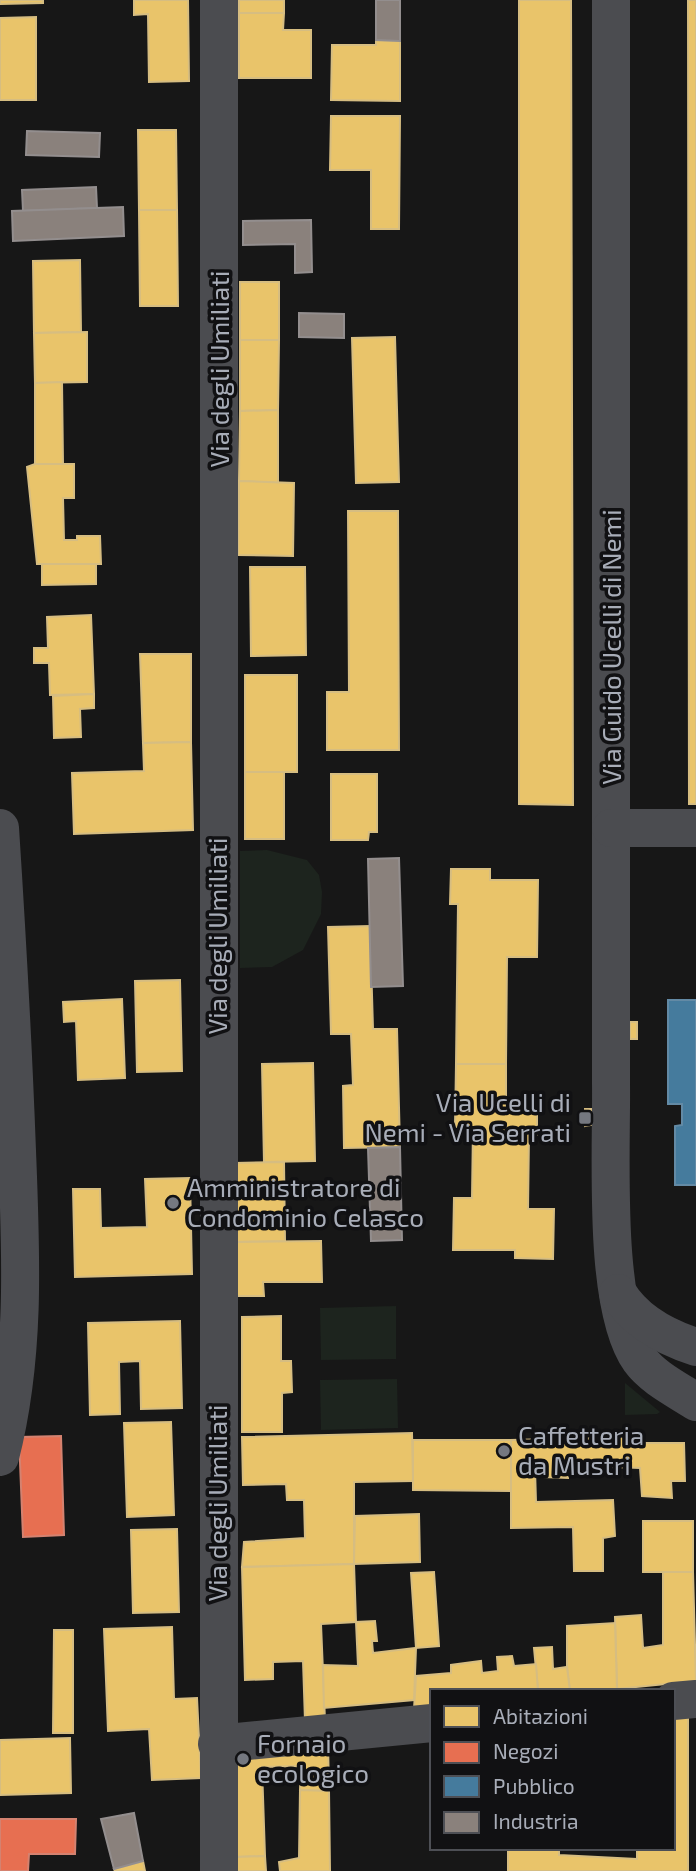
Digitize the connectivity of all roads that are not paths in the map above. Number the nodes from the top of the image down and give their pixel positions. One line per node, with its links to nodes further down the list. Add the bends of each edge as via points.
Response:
1 (219, 0): 13 (street, Via degli Umiliati)
2 (611, 0): 4 (street, Via Guido Ucelli di Nemi)
3 (0, 828): 9 (street, via 21,1258 19,1342)
4 (611, 828): 5 (street); 6 (street, Via Guido Ucelli di Nemi, via 613,1237)
5 (696, 828)
6 (618, 1293): 7 (street, via 657,1330); 8 (street, Via Guido Ucelli di Nemi, via 629,1336 642,1362)
7 (696, 1347)
8 (696, 1402)
9 (0, 1457)
10 (696, 1699): 11 (street)
11 (675, 1700)
12 (430, 1723): 13 (street)
13 (217, 1744): 14 (street, Via degli Umiliati)
14 (219, 1871)

